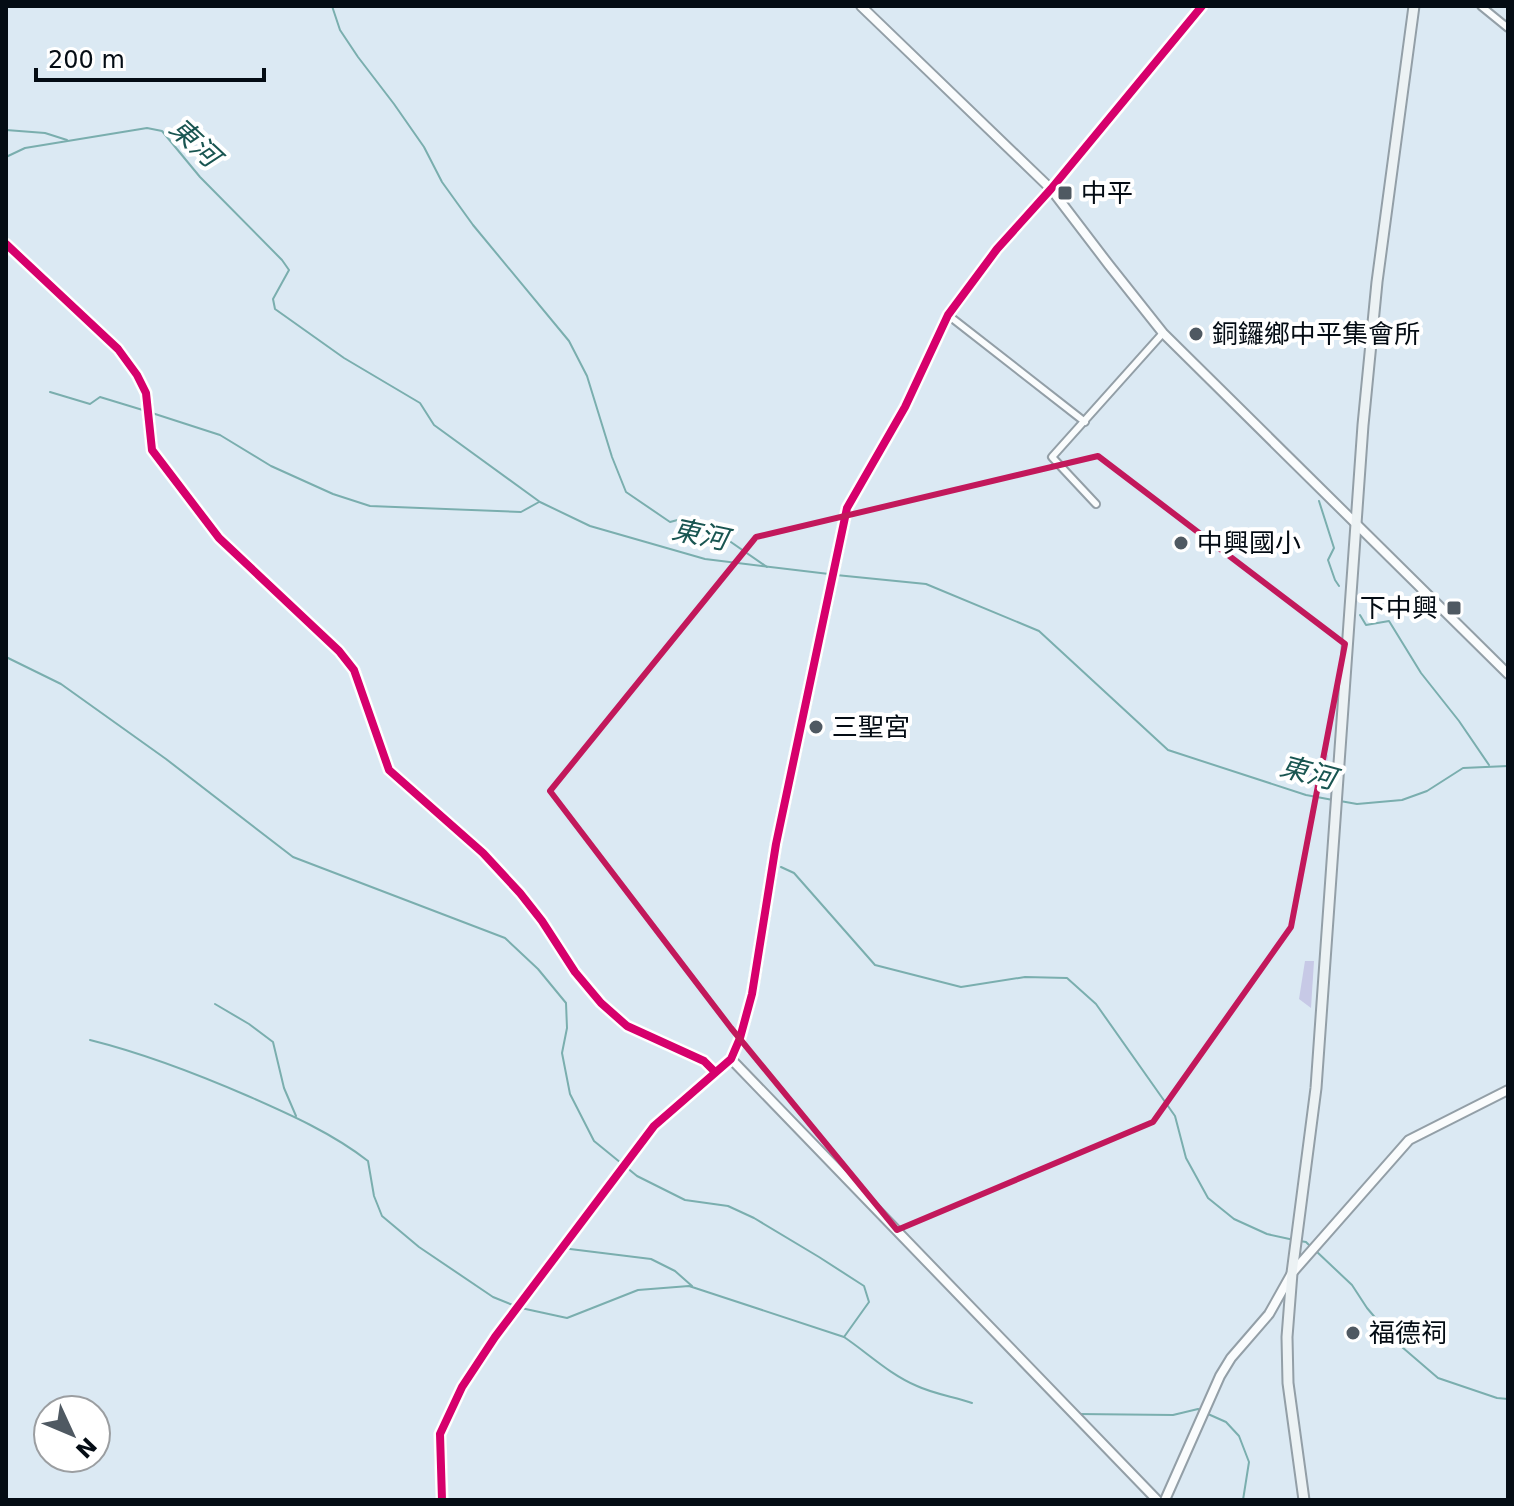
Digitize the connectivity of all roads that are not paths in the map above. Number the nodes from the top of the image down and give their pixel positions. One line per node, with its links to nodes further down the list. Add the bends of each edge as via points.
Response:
1 (861, 6): 6 (street)
2 (1202, 6): 6 (street)
3 (1414, 6): 12 (main road, via 1373,317)
4 (1481, 6): 5 (street)
5 (1508, 28)
6 (1051, 189): 8 (street); 9 (street)
7 (6, 244): 15 (street, via 118,349 146,393 152,450 219,538 354,670 389,770 520,893 601,1003 627,1026 704,1061)
8 (948, 315): 10 (street); 14 (street, via 905,407 847,508 776,844 752,994)
9 (1163, 333): 10 (street); 12 (street)
10 (1085, 422): 11 (street, via 1052,457)
11 (1096, 504)
12 (1356, 522): 13 (street); 17 (main road, via 1316,1088)
13 (1508, 674)
14 (731, 1059): 15 (street); 19 (street)
15 (715, 1072): 18 (street, via 655,1125 462,1387 440,1434)
16 (1508, 1090): 17 (street, via 1409,1140)
17 (1292, 1273): 20 (street, via 1269,1314 1220,1376); 21 (main road, via 1288,1383)
18 (442, 1500)
19 (1157, 1500)
20 (1165, 1500)
21 (1304, 1500)

